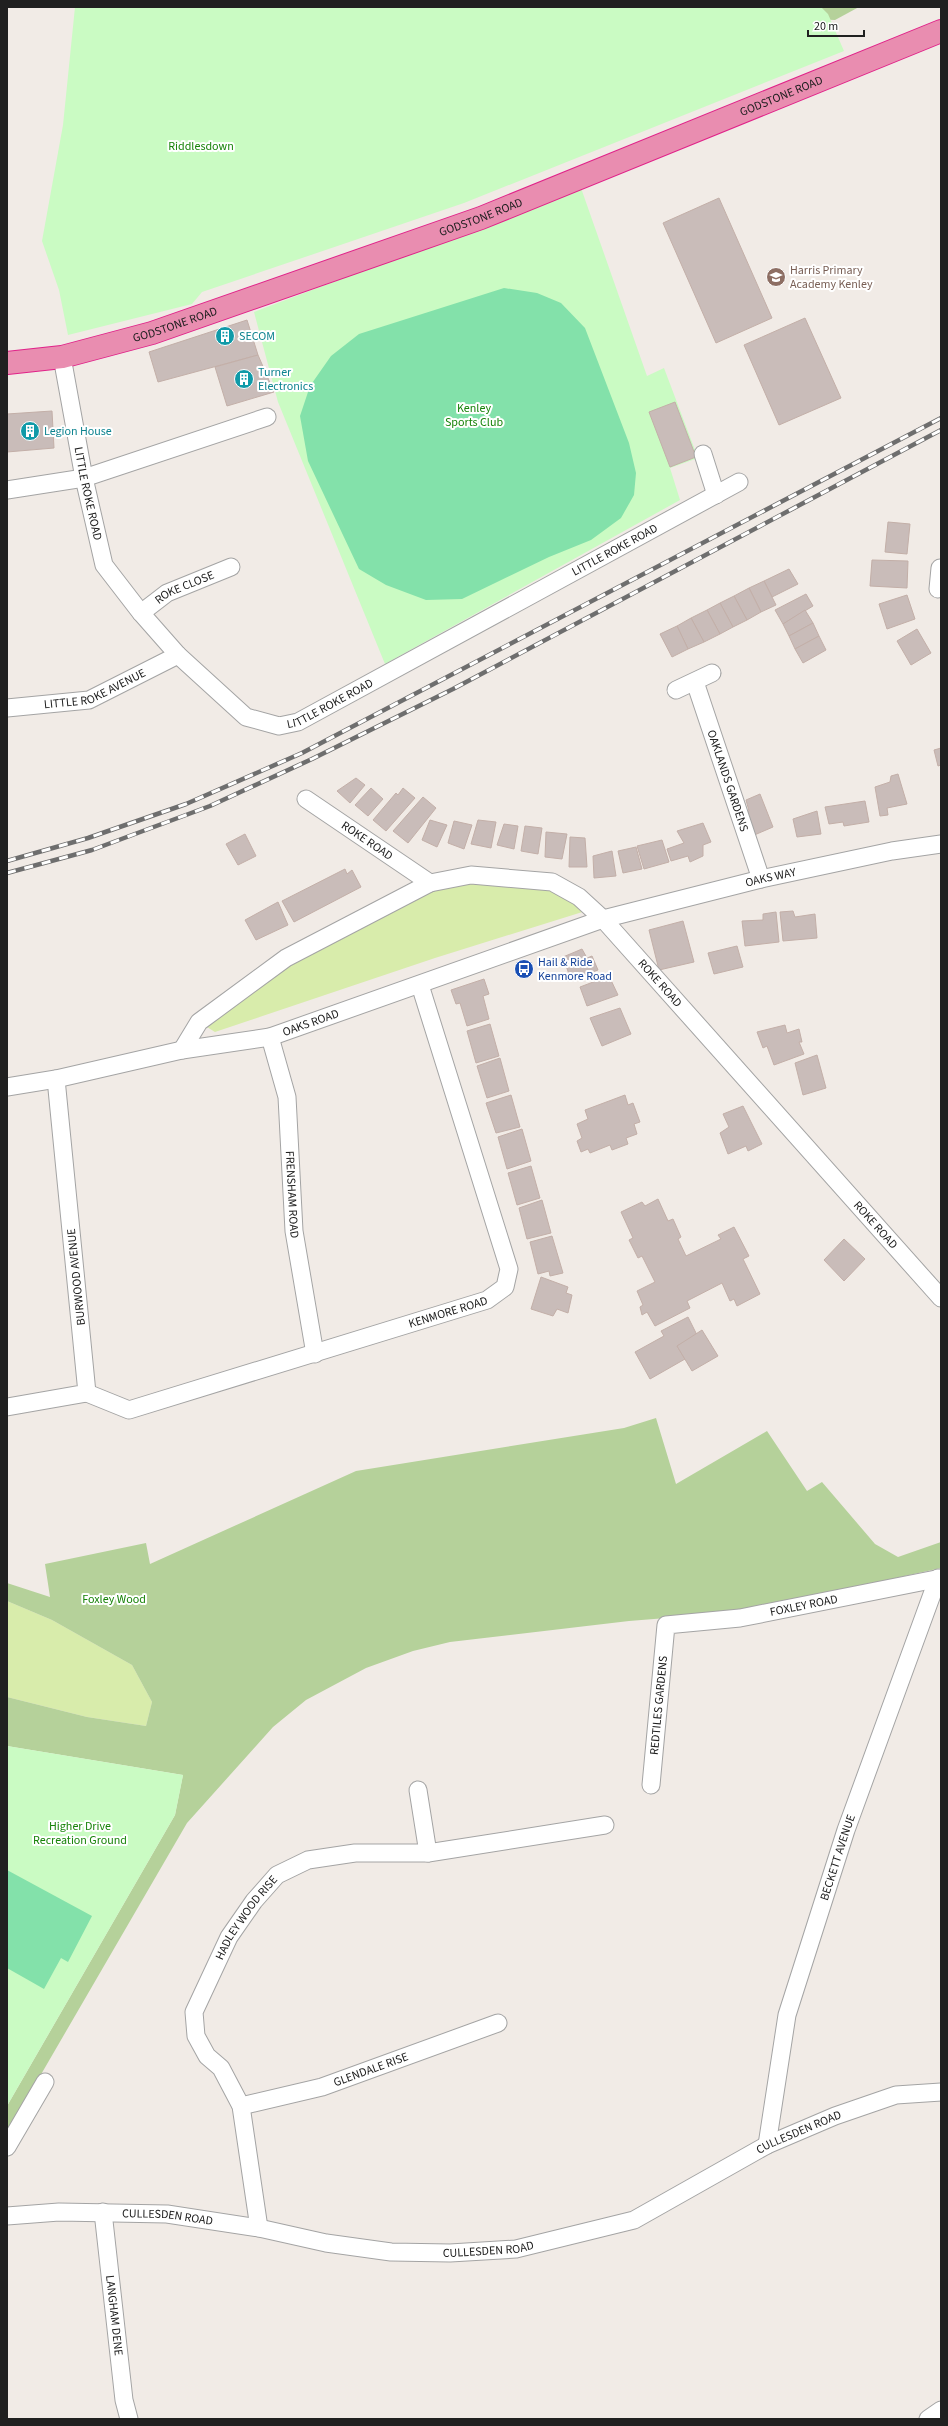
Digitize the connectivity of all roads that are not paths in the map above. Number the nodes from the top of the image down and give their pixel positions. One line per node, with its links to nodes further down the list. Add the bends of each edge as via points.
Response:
1 (941, 31): 2 (highway, GODSTONE ROAD, via 481,218 152,333)
2 (62, 357): 3 (highway, GODSTONE ROAD); 6 (street, LITTLE ROKE ROAD)
3 (7, 363)
4 (267, 417): 6 (street)
5 (702, 454): 9 (street)
6 (84, 478): 8 (street); 13 (street, LITTLE ROKE ROAD, via 104,566)
7 (739, 482): 9 (street, LITTLE ROKE ROAD)
8 (7, 490)
9 (716, 495): 14 (street, LITTLE ROKE ROAD, via 298,722 279,726 246,717)
10 (941, 564): 12 (street)
11 (231, 567): 13 (street, ROKE CLOSE, via 168,593)
12 (938, 589)
13 (141, 613): 14 (street, LITTLE ROKE ROAD)
14 (178, 655): 18 (street, LITTLE ROKE AVENUE, via 89,700)
15 (712, 673): 16 (street)
16 (695, 682): 17 (street); 21 (street, OAKLANDS GARDENS)
17 (676, 690)
18 (7, 708)
19 (306, 799): 22 (street, ROKE ROAD)
20 (941, 844): 21 (street, OAKS WAY)
21 (761, 879): 23 (street, OAKS WAY)
22 (430, 883): 23 (street, ROKE ROAD, via 471,875 552,882 579,897); 26 (street, via 286,958 199,1022)
23 (603, 919): 24 (street, OAKS ROAD); 29 (street, ROKE ROAD)
24 (420, 985): 25 (street, OAKS ROAD); 30 (street, KENMORE ROAD, via 509,1269 505,1287 487,1300)
25 (270, 1037): 26 (street, OAKS ROAD); 30 (street, FRENSHAM ROAD, via 287,1097 294,1230)
26 (182, 1050): 27 (street, OAKS ROAD)
27 (56, 1079): 28 (street, OAKS ROAD); 31 (street, BURWOOD AVENUE)
28 (7, 1088)
29 (941, 1298)
30 (315, 1354): 31 (street, KENMORE ROAD, via 130,1410)
31 (87, 1393): 32 (street)
32 (7, 1407)
33 (940, 1578): 34 (street, FOXLEY ROAD, via 740,1618); 43 (street, BECKETT AVENUE, via 846,1830 788,2015)
34 (666, 1625): 35 (street, REDTILES GARDENS)
35 (651, 1785)
36 (418, 1790): 38 (street)
37 (605, 1825): 38 (street, HADLEY WOOD RISE)
38 (428, 1853): 42 (street, HADLEY WOOD RISE, via 355,1853 308,1860 277,1875 254,1900 229,1937 194,2012 196,2036 207,2056 221,2068)
39 (498, 2023): 42 (street, GLENDALE RISE, via 322,2087)
40 (45, 2082): 44 (street)
41 (941, 2092): 43 (street, CULLESDEN ROAD, via 896,2095 835,2116)
42 (241, 2106): 47 (street, HADLEY WOOD RISE)
43 (766, 2145): 47 (street, CULLESDEN ROAD, via 634,2220 516,2249 450,2253 391,2252 326,2243)
44 (7, 2147)
45 (103, 2212): 46 (street, CULLESDEN ROAD); 47 (street, CULLESDEN ROAD, via 167,2214); 49 (street, LANGHAM DENE, via 124,2400)
46 (7, 2216)
47 (259, 2228)
48 (941, 2410): 50 (street)
49 (129, 2419)
50 (928, 2419)

